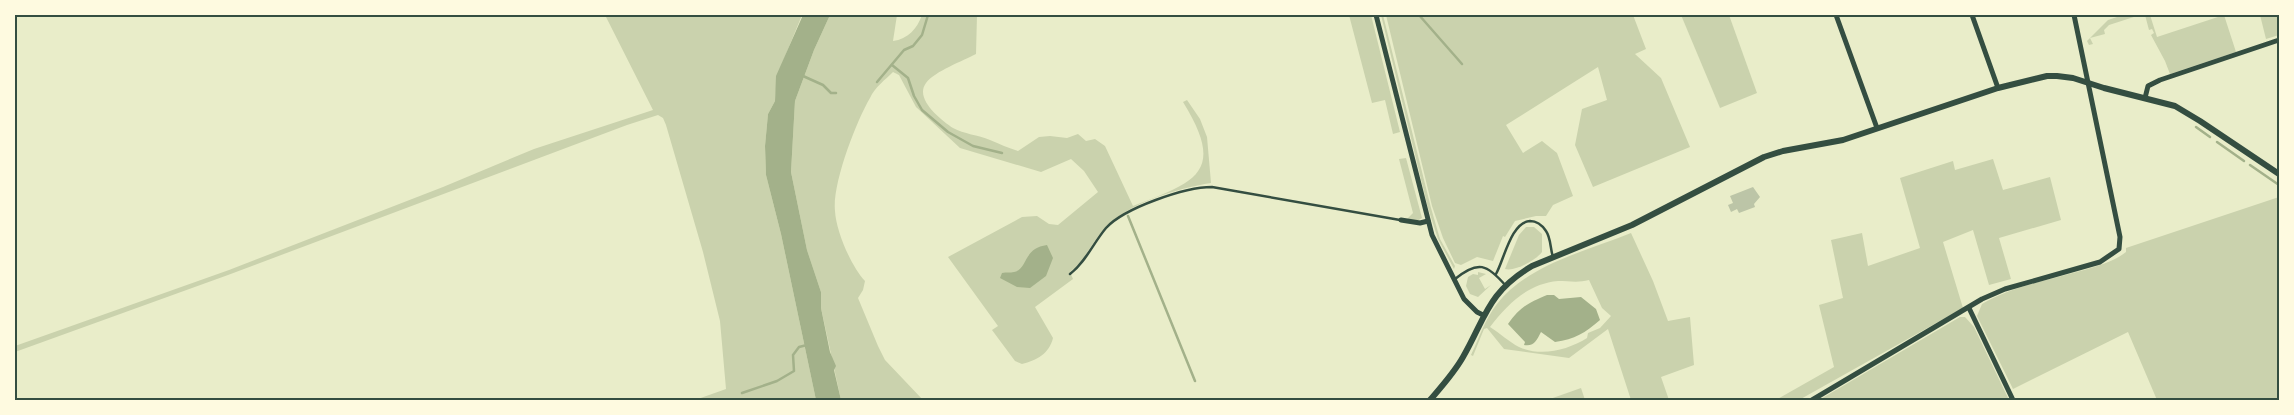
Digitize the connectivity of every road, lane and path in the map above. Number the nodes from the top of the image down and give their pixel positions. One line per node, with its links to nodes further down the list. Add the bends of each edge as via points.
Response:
1 (1376, 15): 12 (street)
2 (1836, 15): 9 (street)
3 (1972, 15): 7 (street)
4 (2074, 15): 6 (street)
5 (2279, 40): 8 (street, via 2160,80 2148,86)
6 (2089, 83): 7 (street, via 2066,76 2047,76); 8 (street); 18 (street, via 2120,237 2119,249 2100,262 2000,291)
7 (1998, 88): 9 (street)
8 (2145, 98): 10 (street, via 2187,112)
9 (1877, 128): 13 (street, via 1825,144 1764,157 1632,225)
10 (2279, 174)
11 (1401, 220): 12 (street); 14 (lane, via 1212,187 1188,189 1121,216 1106,227)
12 (1428, 221): 16 (street)
13 (1553, 257): 15 (lane, via 1547,232 1537,222 1526,222 1516,228); 17 (street, via 1532,266)
14 (1070, 274)
15 (1496, 274): 16 (lane, via 1481,266 1469,268); 17 (lane)
16 (1453, 280): 19 (street, via 1469,306)
17 (1506, 286): 19 (street)
18 (1969, 308): 21 (street); 22 (street)
19 (1483, 315): 20 (street, via 1459,363)
20 (1430, 400)
21 (1812, 400)
22 (2013, 400)

